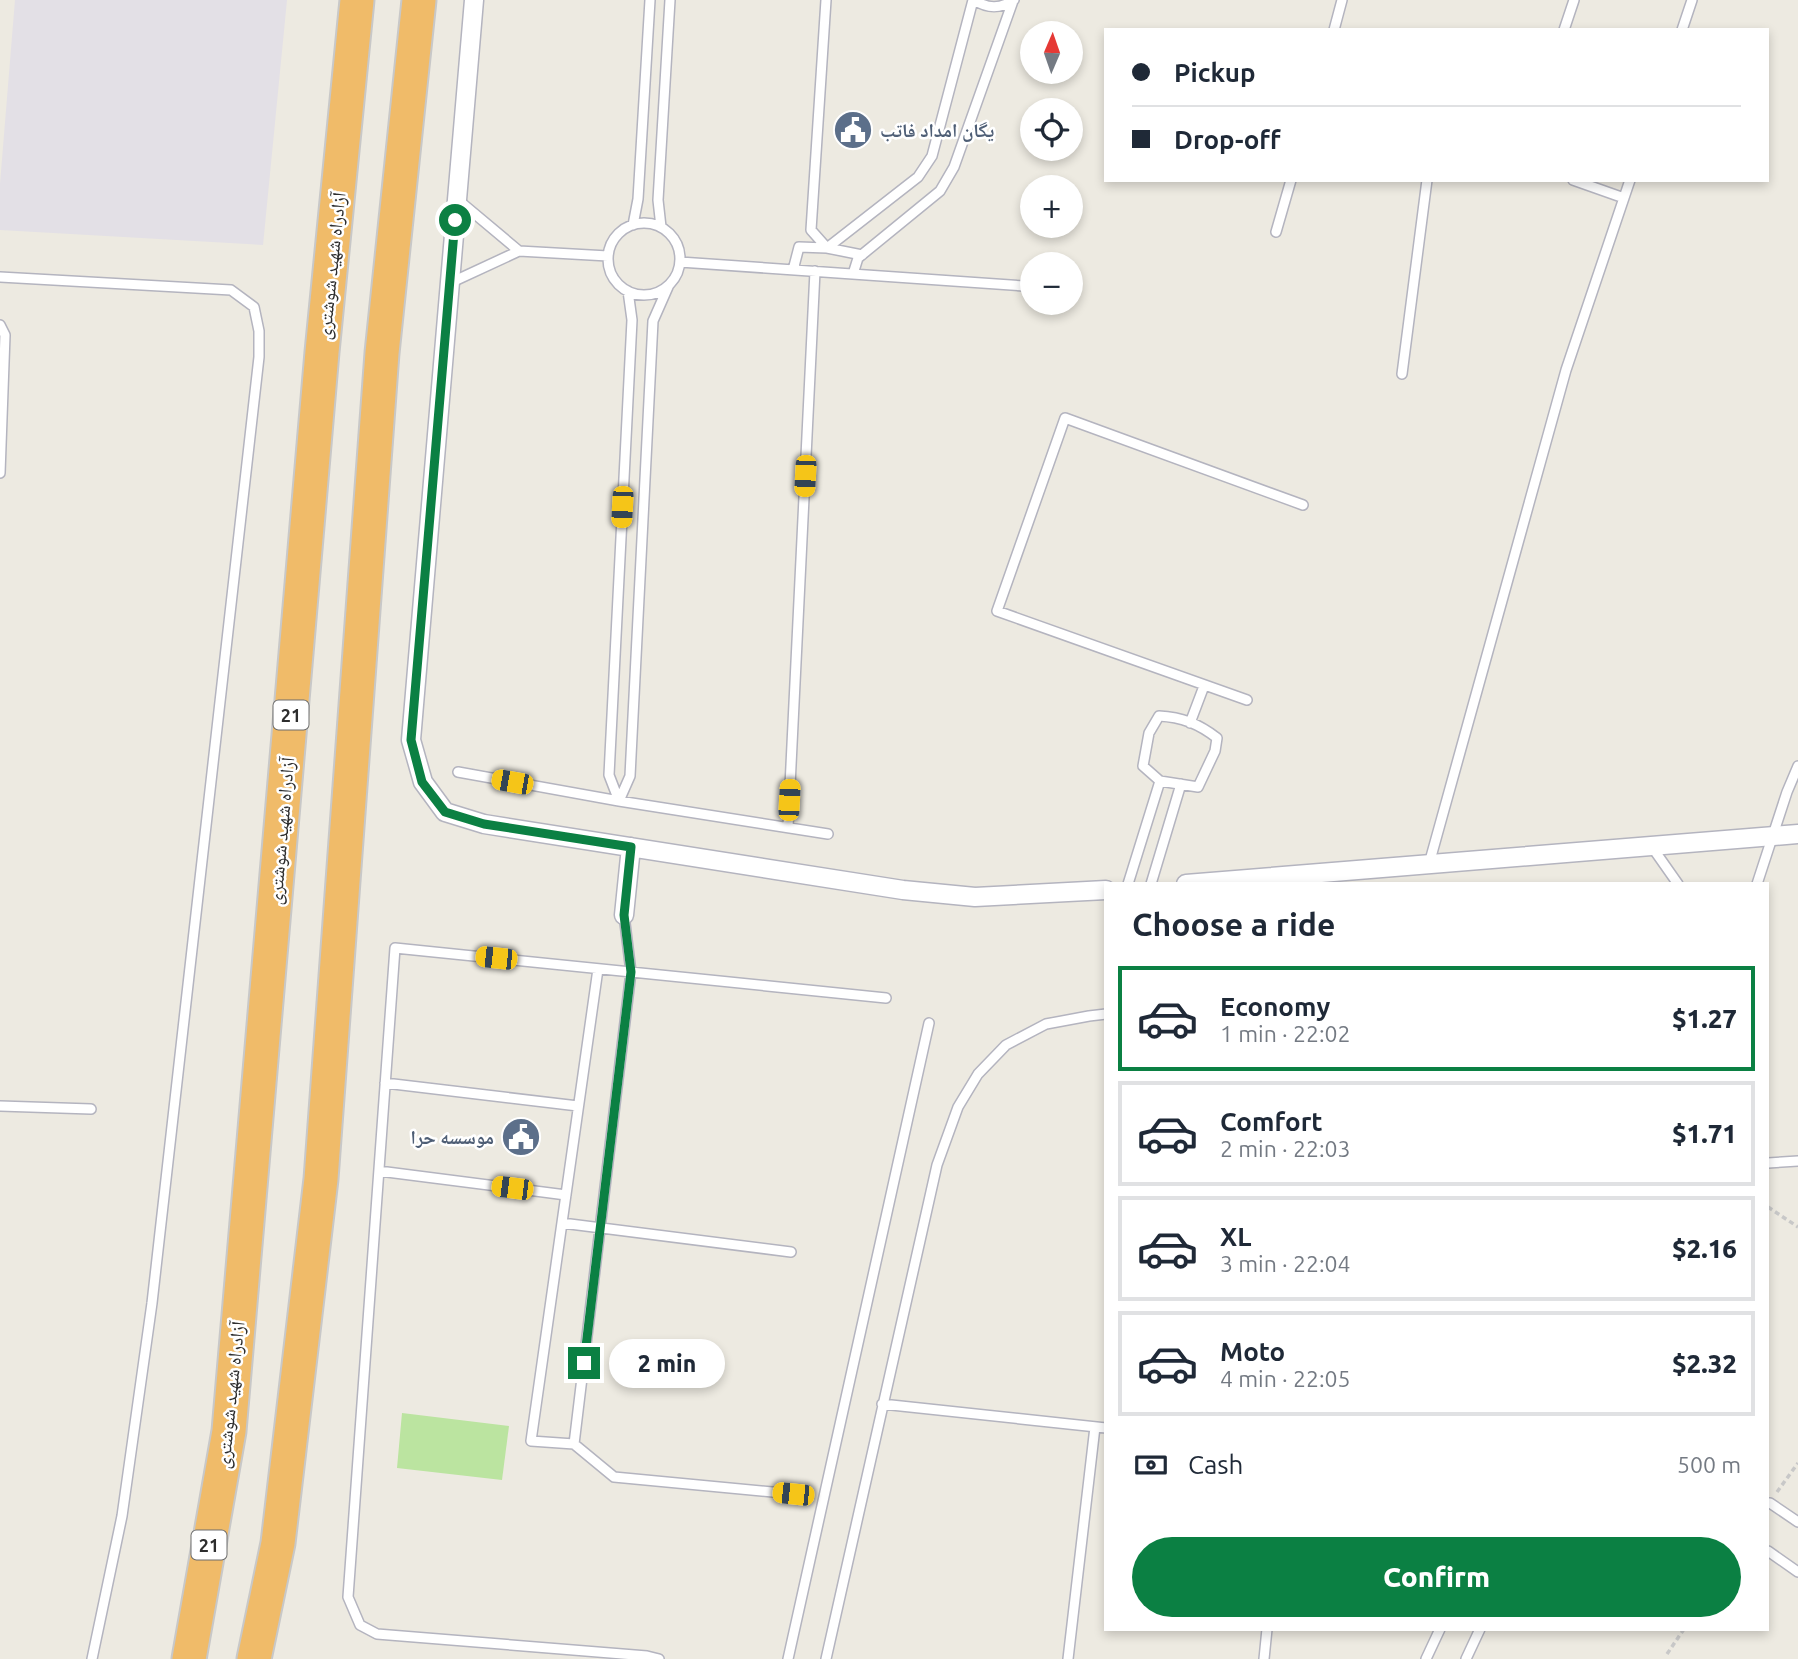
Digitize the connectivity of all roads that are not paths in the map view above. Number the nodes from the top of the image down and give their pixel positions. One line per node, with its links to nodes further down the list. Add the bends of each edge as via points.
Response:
1 (357, 0): 93 (highway, آزادراه شهید شوشتری / 21, via 322,352 229,1431)
2 (419, 0): 94 (highway, via 382,353 321,1179 278,1543)
3 (474, 0): 20 (street)
4 (650, 0): 21 (lane)
5 (670, 0): 22 (lane, via 658,200)
6 (826, 0): 24 (lane, via 811,230)
7 (974, 0): 11 (lane, via 993,7); 24 (lane, via 932,156 918,177)
8 (1342, 0): 12 (lane)
9 (1574, 0): 13 (lane)
10 (1692, 0): 14 (lane)
11 (1013, 1): 26 (lane, via 954,167 940,191)
12 (1335, 28)
13 (1565, 28)
14 (1683, 28)
15 (1290, 182): 23 (lane)
16 (1427, 182): 38 (lane)
17 (1579, 182): 19 (lane)
18 (1629, 182): 19 (lane)
19 (1624, 198): 55 (lane, via 1566,370)
20 (457, 199): 25 (lane); 33 (street)
21 (633, 225): 22 (lane); 27 (lane, via 612,243)
22 (661, 227): 28 (lane, via 679,248)
23 (1276, 232)
24 (827, 248): 26 (lane); 29 (lane, via 799,247)
25 (519, 251): 27 (lane); 33 (lane)
26 (862, 255): 31 (lane)
27 (608, 256): 36 (lane, via 617,283)
28 (680, 262): 29 (lane); 35 (lane)
29 (793, 270): 30 (lane)
30 (815, 271): 31 (lane); 49 (lane)
31 (853, 274): 34 (lane)
32 (0, 277): 92 (lane, via 231,290 254,307 259,331 152,1303 122,1516)
33 (450, 284): 53 (street, via 411,740 422,782 445,812 484,824)
34 (1020, 286)
35 (668, 287): 36 (lane, via 655,294); 48 (lane, via 653,321 630,776)
36 (628, 291): 48 (lane, via 632,320 609,775)
37 (0, 325): 39 (lane, via 5,335)
38 (1402, 374)
39 (0, 473)
40 (1303, 505): 41 (lane, via 1065,418 997,611)
41 (1204, 686): 42 (lane); 43 (lane)
42 (1247, 700)
43 (1190, 723): 46 (lane, via 1159,716 1149,733 1143,766); 47 (lane, via 1217,738 1198,788)
44 (1798, 766): 52 (lane)
45 (458, 772): 48 (lane)
46 (1160, 781): 47 (lane); 57 (lane)
47 (1181, 785): 58 (lane)
48 (619, 801): 49 (lane)
49 (788, 827): 50 (lane)
50 (828, 834)
51 (1798, 834): 52 (street)
52 (1774, 837): 54 (street); 61 (lane)
53 (631, 847): 62 (street, via 975,897); 63 (street)
54 (1652, 847): 55 (street); 60 (lane)
55 (1429, 864): 56 (street)
56 (1261, 881): 59 (street)
57 (1129, 882)
58 (1151, 882)
59 (1235, 882)
60 (1677, 882)
61 (1758, 882)
62 (1104, 890)
63 (624, 915): 65 (lane)
64 (598, 969): 65 (lane); 69 (lane, via 395,948); 71 (lane)
65 (631, 972): 66 (lane); 78 (lane)
66 (886, 998)
67 (1104, 1014): 80 (lane, via 1046,1024 1006,1045 978,1074 958,1107 937,1165)
68 (929, 1023): 96 (lane)
69 (385, 1083): 71 (lane); 75 (lane)
70 (0, 1106): 72 (lane)
71 (578, 1106): 76 (lane)
72 (91, 1109)
73 (1798, 1161): 74 (lane)
74 (1769, 1163)
75 (379, 1171): 76 (lane); 95 (lane, via 348,1597 360,1625 377,1634)
76 (566, 1195): 77 (lane)
77 (562, 1223): 78 (lane); 83 (lane, via 531,1441)
78 (600, 1228): 79 (lane); 83 (lane)
79 (791, 1252)
80 (882, 1404): 81 (lane); 97 (lane)
81 (1095, 1427): 82 (lane); 98 (lane)
82 (1104, 1428)
83 (574, 1444): 84 (lane, via 614,1476)
84 (793, 1494)
85 (1770, 1503): 86 (lane)
86 (1798, 1522)
87 (1769, 1552): 88 (lane)
88 (1798, 1572)
89 (1267, 1631): 99 (lane)
90 (1439, 1631): 100 (lane)
91 (1479, 1631): 101 (lane)
92 (92, 1659)
93 (189, 1659)
94 (254, 1659)
95 (659, 1659)
96 (788, 1659)
97 (826, 1659)
98 (1068, 1659)
99 (1264, 1659)
100 (1426, 1659)
101 (1466, 1659)

